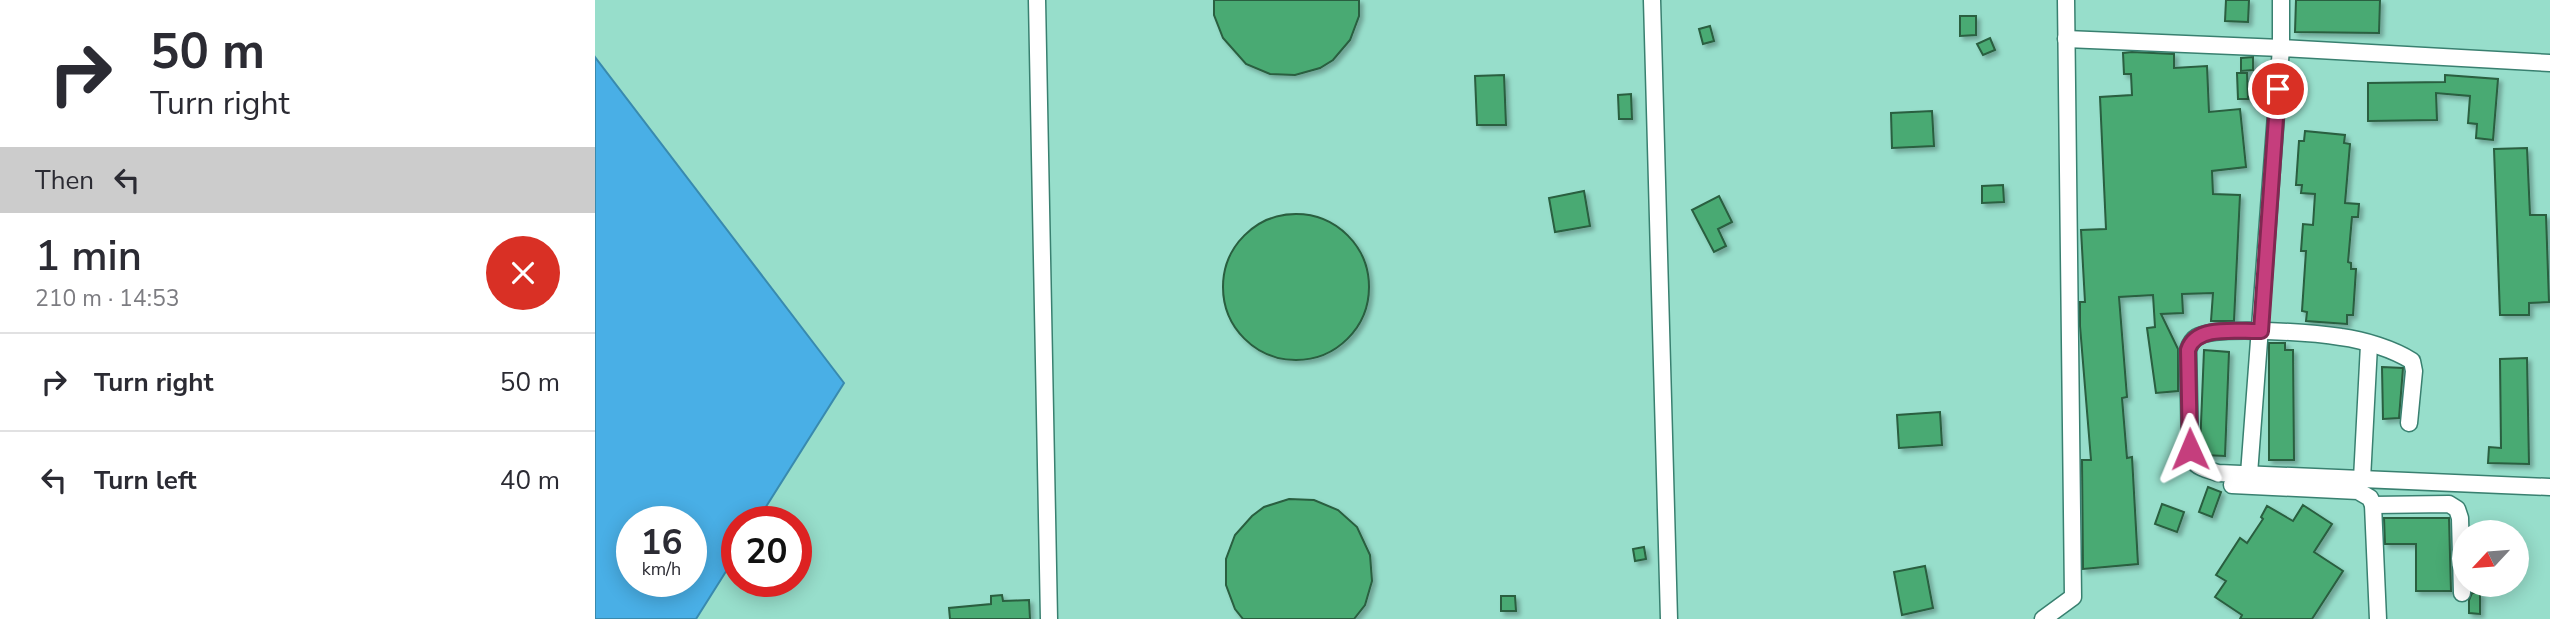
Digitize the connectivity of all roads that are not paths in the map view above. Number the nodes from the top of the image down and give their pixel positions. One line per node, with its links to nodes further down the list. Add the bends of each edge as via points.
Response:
1 (1037, 0): 17 (lane)
2 (1652, 0): 18 (lane)
3 (2066, 0): 5 (lane)
4 (2281, 0): 6 (lane)
5 (2066, 39): 6 (lane); 19 (lane, via 2073,597)
6 (2281, 48): 7 (lane); 8 (lane)
7 (2550, 63)
8 (2261, 331): 9 (lane, via 2343,337); 11 (lane); 11 (lane, via 2207,333 2193,339 2188,350 2192,460 2218,472)
9 (2369, 345): 10 (lane, via 2412,361); 12 (lane)
10 (2409, 423)
11 (2249, 474): 12 (lane)
12 (2362, 479): 14 (lane)
13 (2232, 485): 15 (lane, via 2358,491)
14 (2550, 487)
15 (2373, 505): 16 (lane, via 2449,503); 20 (lane)
16 (2460, 520)
17 (1049, 619)
18 (1669, 619)
19 (2043, 619)
20 (2378, 619)

